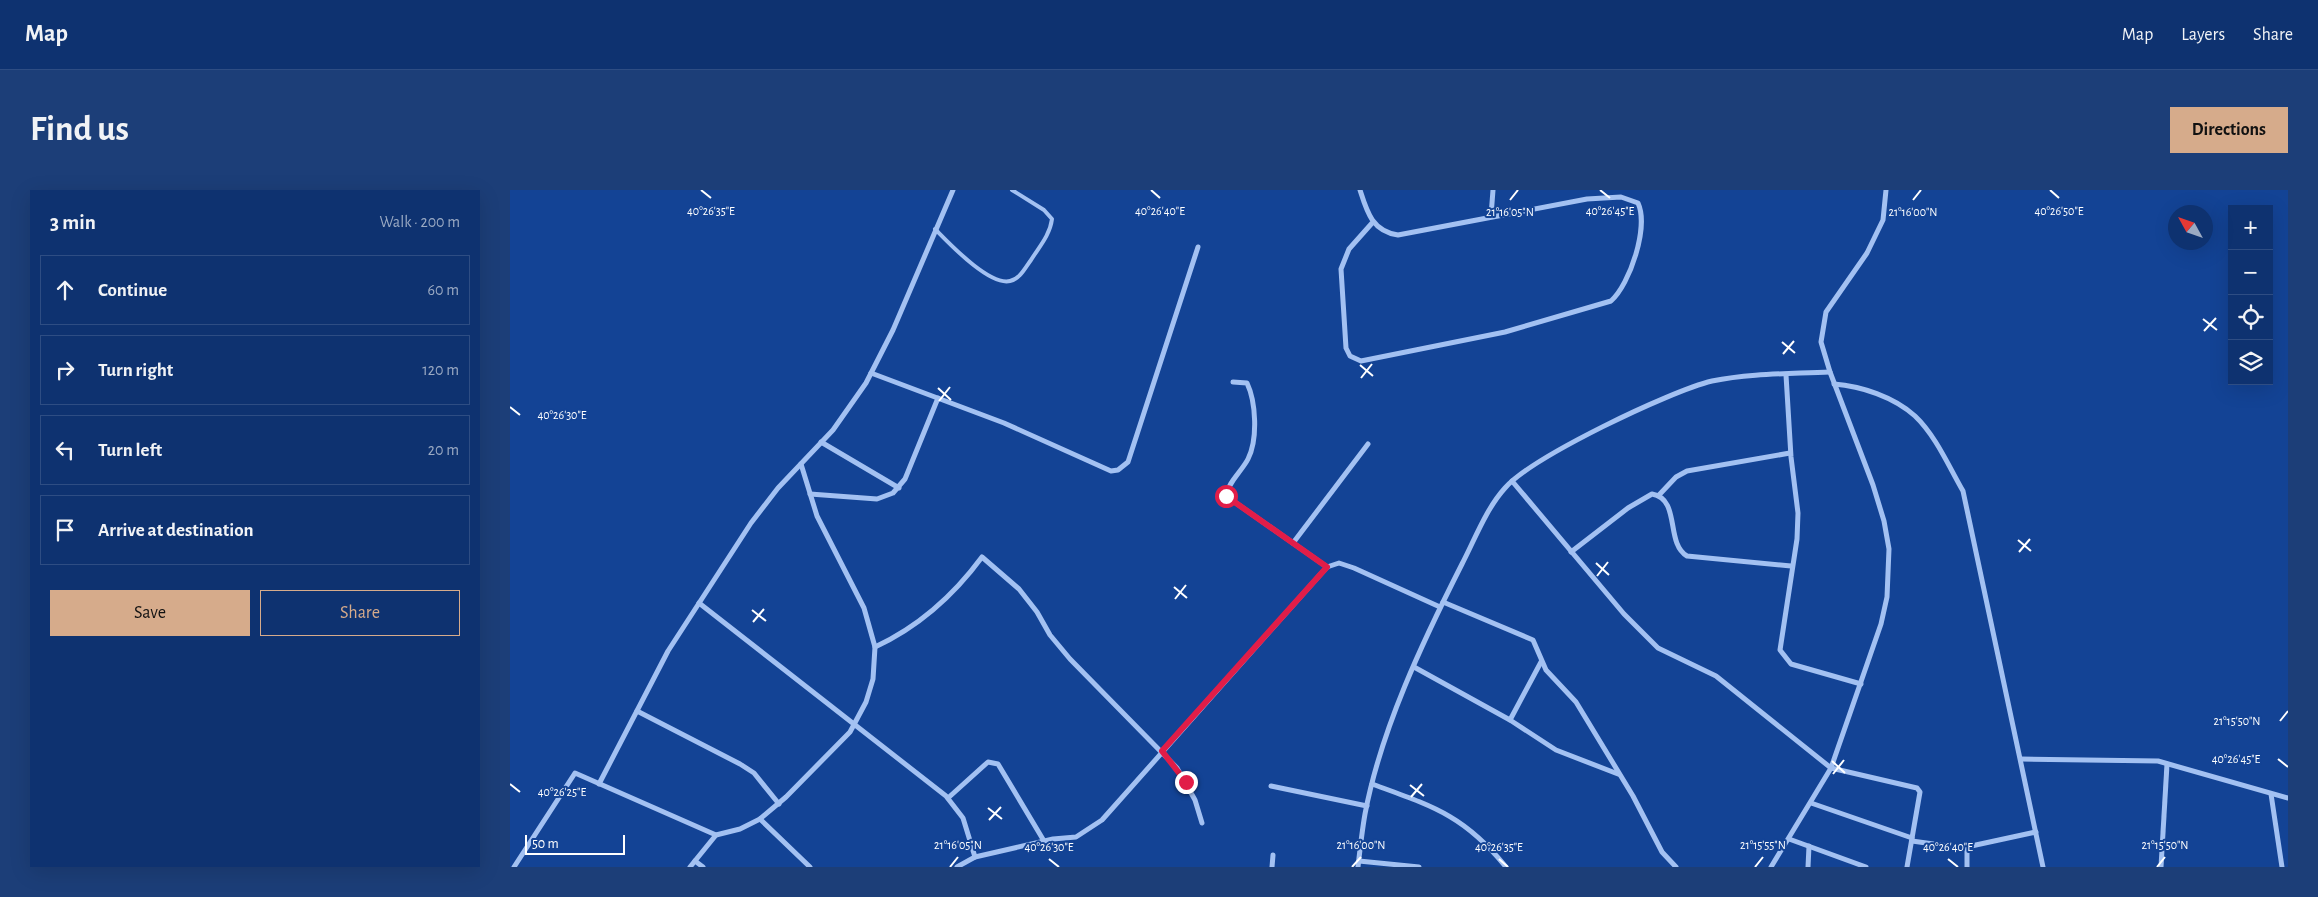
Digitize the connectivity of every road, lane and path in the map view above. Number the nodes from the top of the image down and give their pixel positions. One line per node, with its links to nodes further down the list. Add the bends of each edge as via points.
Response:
1 (953, 190): 8 (street)
2 (1012, 190): 8 (lane, via 1044,210 1052,219 1051,230 1021,274 1011,281 1001,282 987,275)
3 (1360, 190): 7 (street)
4 (1493, 190): 6 (street)
5 (1886, 190): 10 (street, via 1883,220 1867,253 1826,312 1821,342)
6 (1491, 216): 7 (street, via 1398,235 1385,233); 7 (street, via 1587,199 1621,197 1638,203 1642,211 1642,226 1628,277 1621,292 1611,302 1505,332 1361,361 1350,356 1346,348 1341,269 1349,249)
7 (1374, 222)
8 (934, 229): 11 (street)
9 (1198, 247): 15 (street, via 1128,462 1118,470 1111,471 1004,423)
10 (1830, 372): 12 (street); 14 (street)
11 (871, 373): 15 (street); 16 (street, via 850,408)
12 (1786, 375): 18 (street); 20 (street, via 1749,375 1710,382 1671,396 1600,429)
13 (1233, 382): 24 (street, via 1247,383 1255,414 1249,458 1226,496)
14 (1834, 384): 33 (street, via 1873,485 1889,549 1888,597); 38 (street, via 1853,386 1886,398 1915,416 1938,447 1962,491)
15 (938, 398): 21 (street)
16 (822, 442): 19 (street); 21 (street)
17 (1368, 444): 24 (street)
18 (1790, 453): 23 (street, via 1687,471 1676,477); 26 (street, via 1798,513)
19 (801, 464): 22 (street); 28 (street, via 751,522)
20 (1512, 481): 25 (street); 29 (street, via 1486,517)
21 (899, 488): 22 (street, via 877,499)
22 (810, 494): 30 (street, via 817,516 864,608)
23 (1659, 495): 25 (street, via 1652,494 1628,508); 26 (street, via 1666,501 1678,545 1687,556)
24 (1293, 542): 27 (street)
25 (1571, 552): 40 (street, via 1636,628 1658,648 1716,676)
26 (1791, 566): 33 (street, via 1780,650 1784,658 1791,664)
27 (1327, 567): 29 (street, via 1339,563); 37 (street)
28 (699, 603): 34 (street, via 668,651); 36 (street)
29 (1441, 604): 31 (street, via 1533,640); 32 (street)
30 (875, 647): 36 (street, via 873,679); 37 (street, via 908,630 950,595 982,557 1018,588 1070,658)
31 (1541, 662): 35 (street); 41 (street, via 1576,702)
32 (1414, 667): 35 (street); 43 (street, via 1396,709)
33 (1861, 684): 40 (street)
34 (637, 711): 42 (street); 49 (street, via 754,773)
35 (1510, 720): 41 (street, via 1565,754)
36 (854, 724): 46 (street); 49 (street, via 850,732)
37 (1162, 751): 52 (street, via 1186,782); 57 (street, via 1102,820 1076,837)
38 (2021, 759): 39 (street, via 2158,761); 53 (street)
39 (2167, 764): 45 (street); 81 (street)
40 (1831, 768): 48 (street); 56 (street, via 1916,788 1920,792)
41 (1619, 774): 63 (street)
42 (599, 784): 54 (street); 65 (street, via 575,773)
43 (1372, 784): 50 (street); 72 (street, via 1436,807 1467,826)
44 (1271, 786): 50 (street)
45 (2271, 794): 47 (street); 82 (street)
46 (948, 798): 57 (street, via 988,762 998,764); 61 (street, via 964,818)
47 (2288, 798)
48 (1811, 803): 55 (street); 56 (street)
49 (779, 804): 51 (street)
50 (1367, 806): 64 (street)
51 (760, 819): 54 (street, via 740,829); 68 (street)
52 (1202, 823)
53 (2036, 832): 59 (street); 80 (street)
54 (716, 835): 62 (street)
55 (1789, 839): 58 (street); 75 (street)
56 (1912, 840): 59 (street); 78 (street)
57 (1044, 841): 61 (street)
58 (1809, 846): 76 (street); 77 (street)
59 (1967, 848): 79 (street)
60 (1274, 855): 70 (street)
61 (975, 857): 69 (street)
62 (695, 861): 66 (street); 67 (street)
63 (1670, 861): 73 (street); 74 (street)
64 (1358, 864): 71 (street)
65 (514, 867)
66 (690, 867)
67 (703, 867)
68 (810, 867)
69 (957, 867)
70 (1272, 867)
71 (1420, 867)
72 (1506, 867)
73 (1667, 867)
74 (1676, 867)
75 (1771, 867)
76 (1808, 867)
77 (1866, 867)
78 (1907, 867)
79 (1967, 867)
80 (2043, 867)
81 (2161, 867)
82 (2282, 867)

